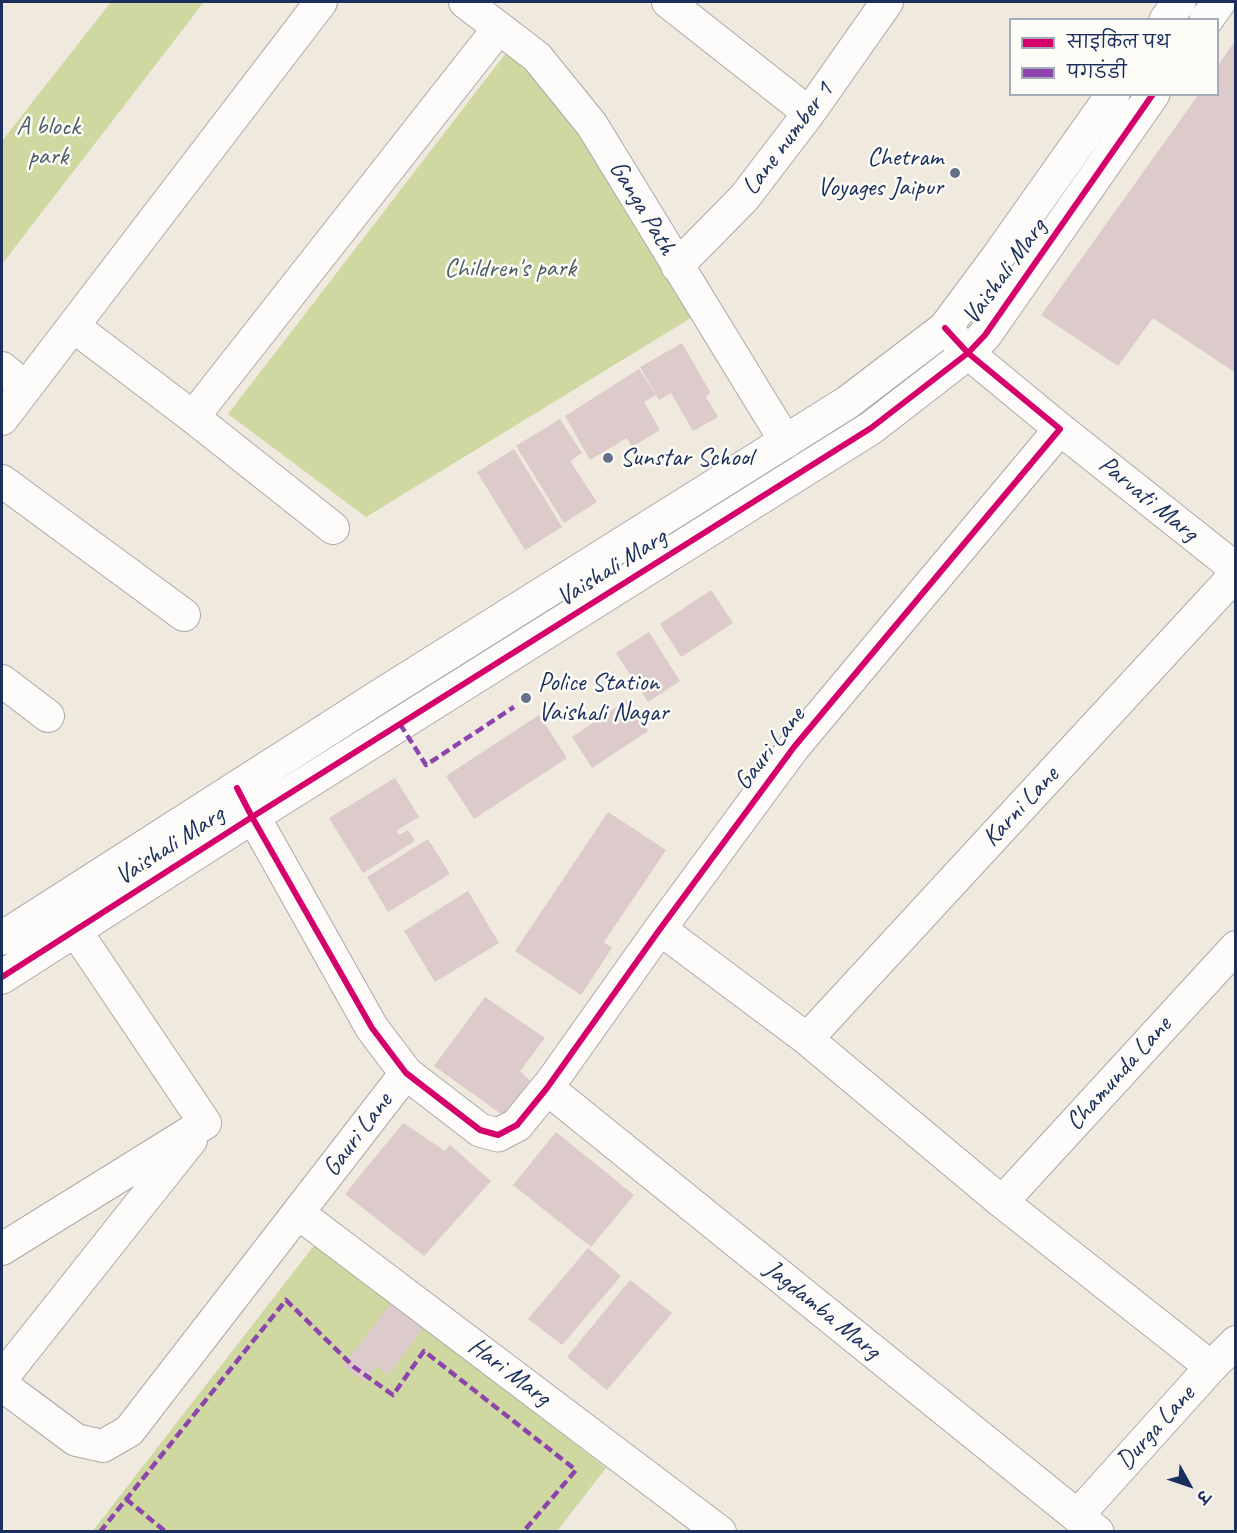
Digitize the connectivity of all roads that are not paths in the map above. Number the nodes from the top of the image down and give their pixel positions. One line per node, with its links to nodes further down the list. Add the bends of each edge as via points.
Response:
1 (321, 2): 14 (street)
2 (466, 2): 9 (street, Ganga Path)
3 (668, 2): 12 (street)
4 (887, 2): 12 (street, Lane number 1)
5 (1179, 2): 7 (street)
6 (1218, 2): 8 (street)
7 (1167, 18)
8 (1207, 18)
9 (499, 28): 13 (street, Ganga Path, via 537,57 592,125); 18 (street)
10 (1112, 96): 15 (street, Vaishali Marg)
11 (1152, 96): 16 (street, Vaishali Marg, via 985,335)
12 (809, 113): 13 (street, Lane number 1, via 744,198)
13 (677, 266): 21 (street, Ganga Path)
14 (73, 326): 17 (street); 18 (street)
15 (945, 328): 16 (street); 21 (street, Vaishali Marg, via 848,402)
16 (968, 352): 20 (street); 30 (street, Vaishali Marg, via 871,428)
17 (14, 377): 19 (street)
18 (193, 417): 23 (street)
19 (2, 419)
20 (1060, 429): 24 (street, Parvati Marg); 33 (street, Gauri Lane, via 794,747)
21 (786, 442): 28 (street, Vaishali Marg)
22 (2, 481): 26 (street)
23 (333, 528)
24 (1236, 569)
25 (1236, 574): 38 (street, Karni Lane)
26 (184, 615)
27 (2, 681): 29 (street)
28 (383, 694): 30 (street); 31 (street, Vaishali Marg)
29 (48, 716)
30 (400, 724): 32 (street, Vaishali Marg)
31 (237, 788): 32 (street); 35 (street, Vaishali Marg)
32 (252, 817): 34 (street, Vaishali Marg); 39 (street, via 372,1028)
33 (660, 928): 38 (street); 40 (street, Gauri Lane)
34 (75, 930): 37 (street, Vaishali Marg); 41 (street)
35 (2, 938)
36 (1236, 946): 42 (street, Chamunda Lane)
37 (2, 977)
38 (807, 1039): 42 (street)
39 (406, 1073): 40 (street, Gauri Lane, via 480,1130 498,1135 517,1125); 43 (street, Gauri Lane)
40 (547, 1088): 49 (street, Jagdamba Marg)
41 (205, 1123): 44 (street); 47 (street)
42 (1002, 1202): 46 (street)
43 (298, 1213): 48 (street, Gauri Lane, via 129,1431 103,1446 76,1440); 50 (street, Hari Marg)
44 (2, 1249)
45 (1236, 1342): 46 (street, Durga Lane)
46 (1211, 1367): 49 (street, Durga Lane)
47 (2, 1378)
48 (2, 1385)
49 (1087, 1524)
50 (720, 1532)

